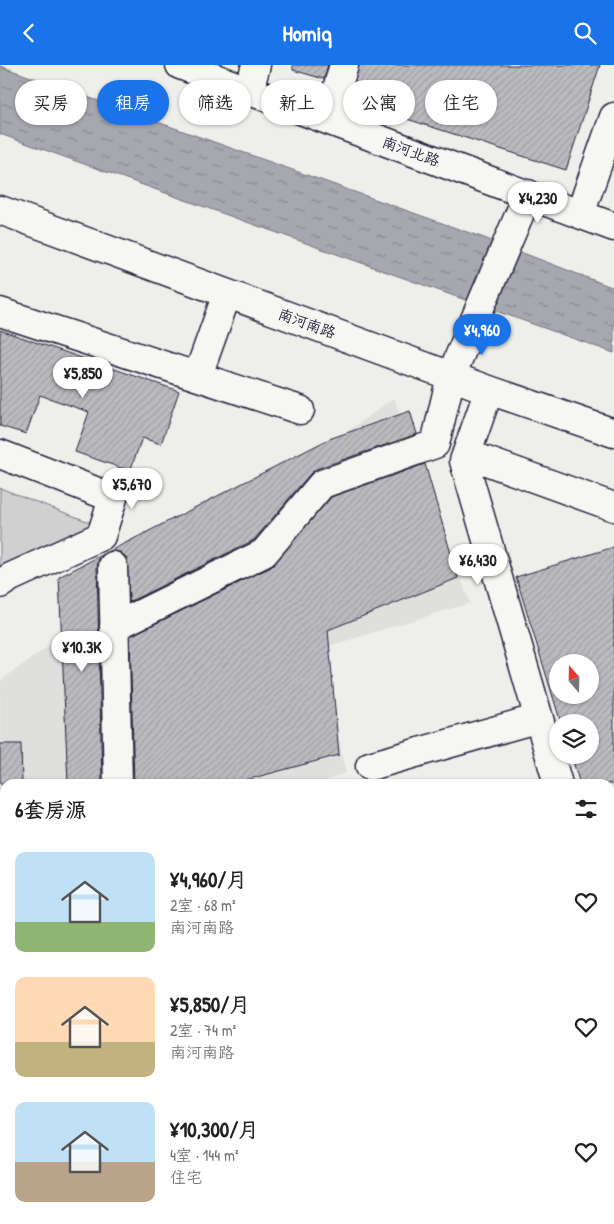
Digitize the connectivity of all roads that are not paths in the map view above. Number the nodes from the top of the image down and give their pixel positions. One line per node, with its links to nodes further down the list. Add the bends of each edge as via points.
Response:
1 (180, 65): 4 (street, 南河北路)
2 (256, 65): 5 (street)
3 (344, 65): 6 (street)
4 (220, 80)
5 (251, 84)
6 (333, 103)
7 (614, 117): 11 (street)
8 (333, 122): 9 (street, 南河北路)
9 (528, 194): 11 (street, 南河北路); 16 (street)
10 (0, 211): 13 (street, 南河南路)
11 (580, 214): 12 (street, 南河北路)
12 (614, 227)
13 (227, 294): 15 (street); 16 (street, 南河南路)
14 (0, 312): 15 (street)
15 (198, 375): 18 (street)
16 (451, 375): 17 (street, 南河南路); 25 (street, via 435,444 322,484 264,553)
17 (489, 390): 19 (street, 南河南路); 21 (street)
18 (300, 410)
19 (614, 433)
20 (0, 454): 24 (street, via 113,498 101,536)
21 (467, 454): 22 (street); 26 (street, via 464,461)
22 (614, 507)
23 (113, 566): 25 (street)
24 (0, 584)
25 (114, 627): 28 (street)
26 (539, 718): 27 (street); 29 (street)
27 (370, 766)
28 (118, 779)
29 (557, 779)

